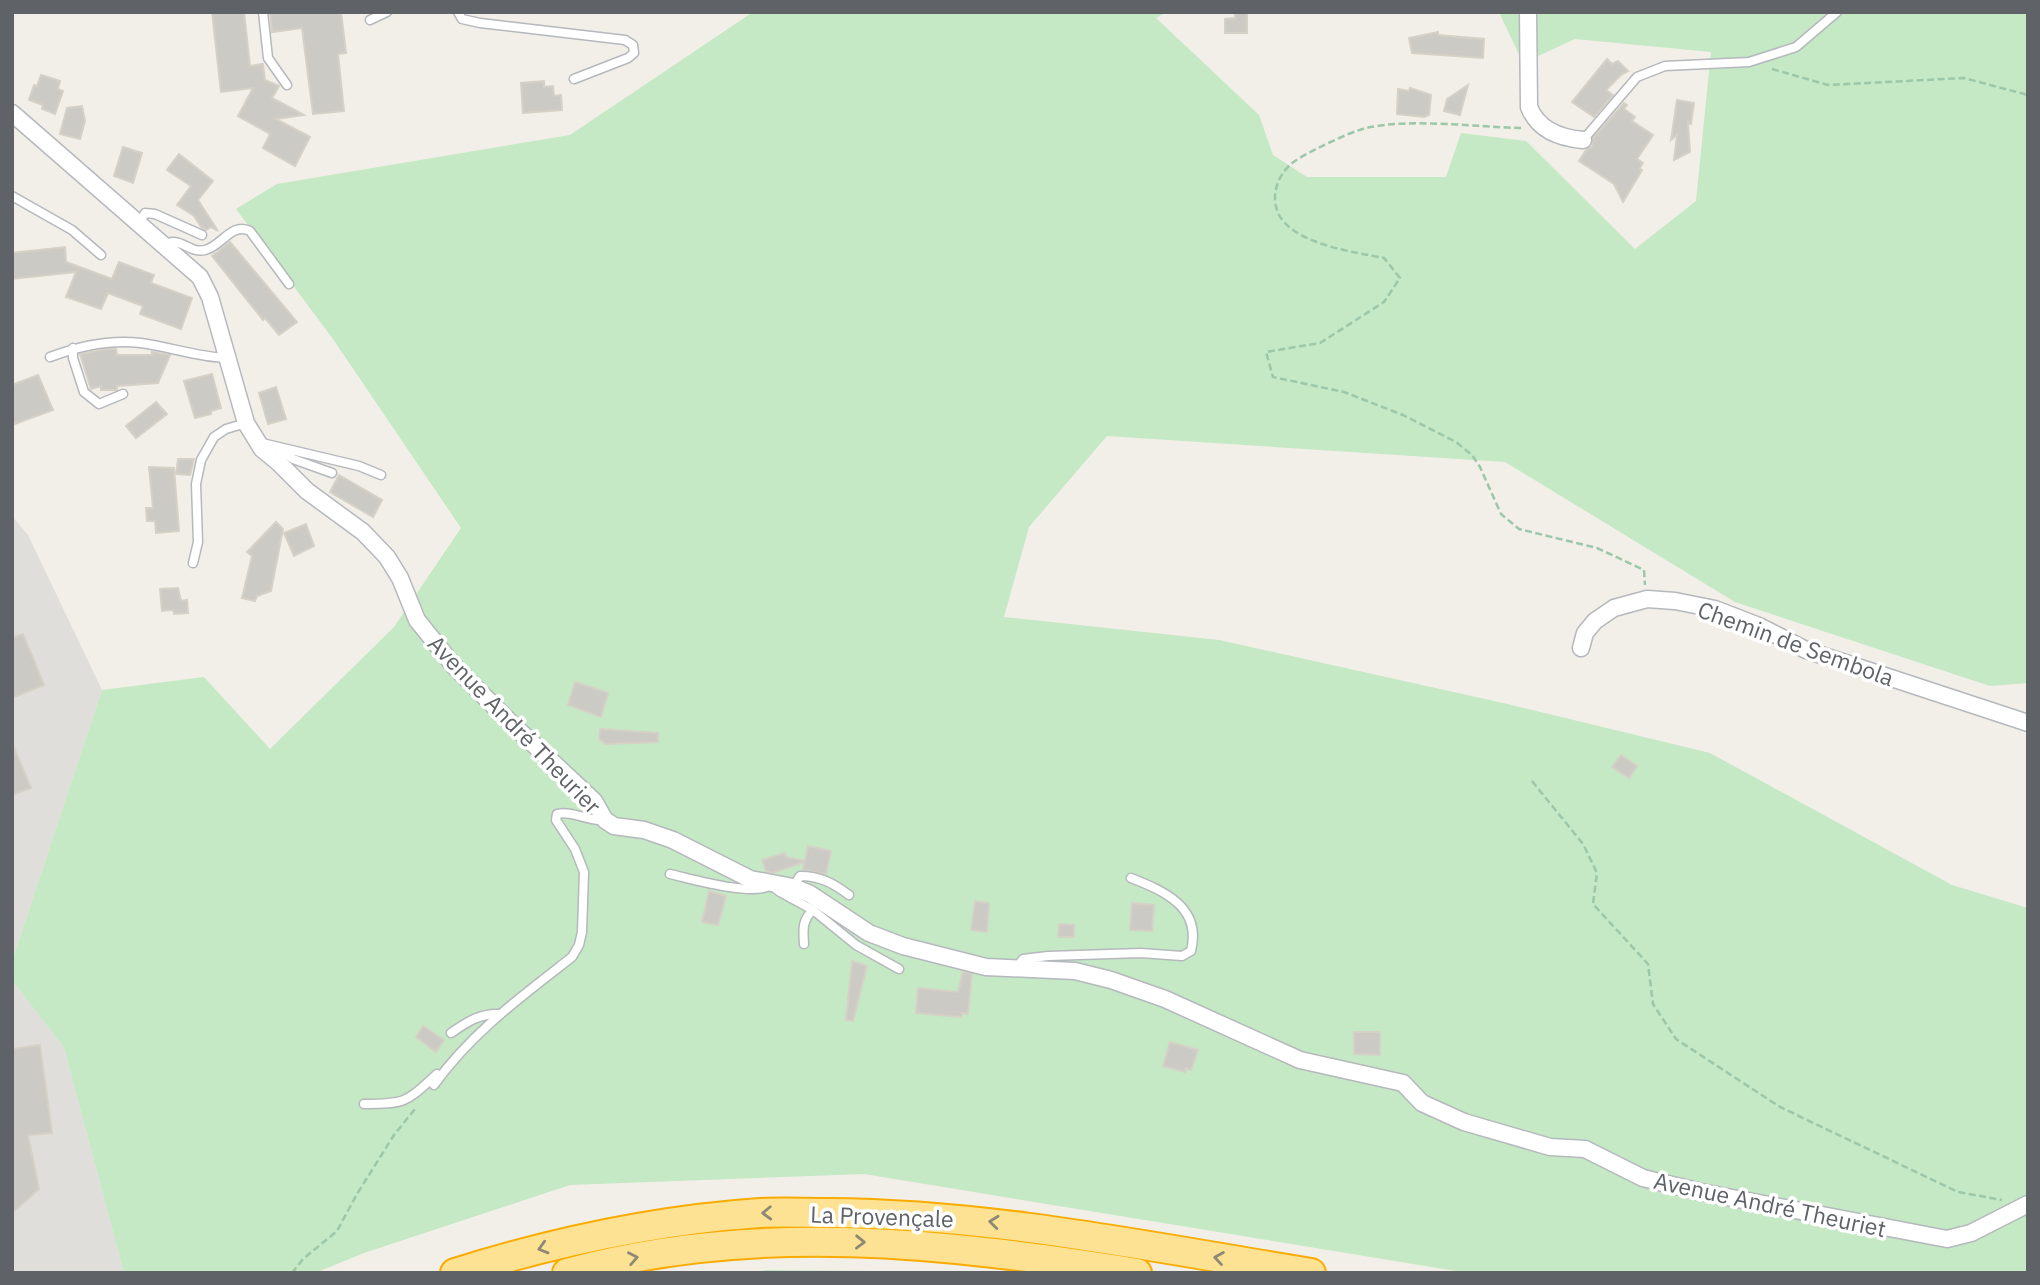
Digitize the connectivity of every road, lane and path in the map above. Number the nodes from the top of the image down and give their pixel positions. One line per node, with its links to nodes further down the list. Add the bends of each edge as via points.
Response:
1 (262, 12): 9 (lane, via 268,58)
2 (387, 12): 6 (lane)
3 (458, 12): 8 (lane, via 463,19 480,23 625,40 633,45 634,53 628,58)
4 (1528, 12): 12 (street, via 1529,107)
5 (1837, 12): 7 (lane, via 1796,47)
6 (370, 20)
7 (1749, 62): 10 (path, via 1828,85 1964,78); 13 (lane, via 1665,66 1637,77)
8 (574, 79)
9 (286, 85)
10 (2028, 95)
11 (12, 113): 15 (street, Avenue André Theurier)
12 (1544, 129): 13 (street); 30 (path, via 1397,124 1366,128 1290,164 1277,181 1275,206 1284,222 1306,237 1339,249 1384,258 1400,278 1384,302 1320,343 1266,352 1273,377 1344,392 1456,442 1472,455 1501,514 1510,522 1519,529 1597,548 1644,570)
13 (1583, 140)
14 (12, 196): 18 (lane, via 72,230)
15 (138, 225): 16 (lane, via 145,214 155,215); 17 (street, Avenue André Theurier)
16 (202, 235)
17 (162, 246): 19 (lane, via 170,241 202,251 244,228); 22 (street, Avenue André Theurier, via 200,277)
18 (101, 255)
19 (289, 284)
20 (73, 348): 21 (lane); 22 (lane, via 140,343); 23 (lane, via 84,392 99,404)
21 (50, 357)
22 (227, 358): 24 (street, Avenue André Theurier)
23 (123, 394)
24 (246, 423): 25 (street, Avenue André Theurier); 29 (lane, via 214,437 201,460)
25 (256, 441): 26 (lane); 34 (street, Avenue André Theurier, via 307,491 363,532 387,557 417,620 454,666 594,801)
26 (278, 448): 27 (lane, via 293,459); 28 (lane)
27 (332, 473)
28 (381, 475)
29 (193, 563)
30 (1647, 599): 31 (street, Chemin de Sembola, via 1614,608 1595,621); 32 (street, Chemin de Sembola, via 1715,609 1805,650)
31 (1581, 648)
32 (2028, 723)
33 (1532, 781): 50 (path, via 1583,844 1597,873 1593,904 1648,964 1654,1004 1676,1038 1780,1107 1934,1181 1958,1192)
34 (606, 820): 37 (street, Avenue André Theurier, via 673,840); 45 (lane, via 556,814 584,872 579,945 572,957)
35 (670, 874): 37 (lane, via 754,889)
36 (1131, 878): 44 (lane, via 1166,892 1188,914 1194,938 1191,951 1182,957 1141,953 1048,956 1023,959)
37 (771, 884): 38 (street, Avenue André Theurier); 40 (lane)
38 (793, 887): 39 (lane, via 800,876 813,876); 44 (street, Avenue André Theurier, via 869,933 903,946)
39 (849, 895)
40 (813, 910): 41 (lane, via 803,926); 42 (lane, via 856,946)
41 (804, 944)
42 (899, 969)
43 (1043, 969): 44 (street, Avenue André Theurier); 50 (street, Avenue André Theuriet, via 1111,980 1165,999 1300,1060 1403,1083 1422,1103 1464,1122 1550,1147 1585,1149 1643,1178 1701,1192 1947,1239 1971,1233)
44 (1015, 970)
45 (500, 1014): 46 (lane, via 471,1020); 47 (lane)
46 (451, 1033)
47 (446, 1069): 48 (lane); 49 (lane, via 396,1104)
48 (434, 1085): 51 (path, via 394,1135 337,1231)
49 (364, 1104)
50 (2027, 1204)
51 (292, 1273)
52 (455, 1273): 55 (highway, La Provençale, one-way to 52, via 998,1222 894,1213 774,1213 647,1226 558,1244)
53 (567, 1273): 54 (highway, La Provençale, one-way to 54, via 653,1254 811,1241 975,1249)
54 (1137, 1273)
55 (1311, 1273)

